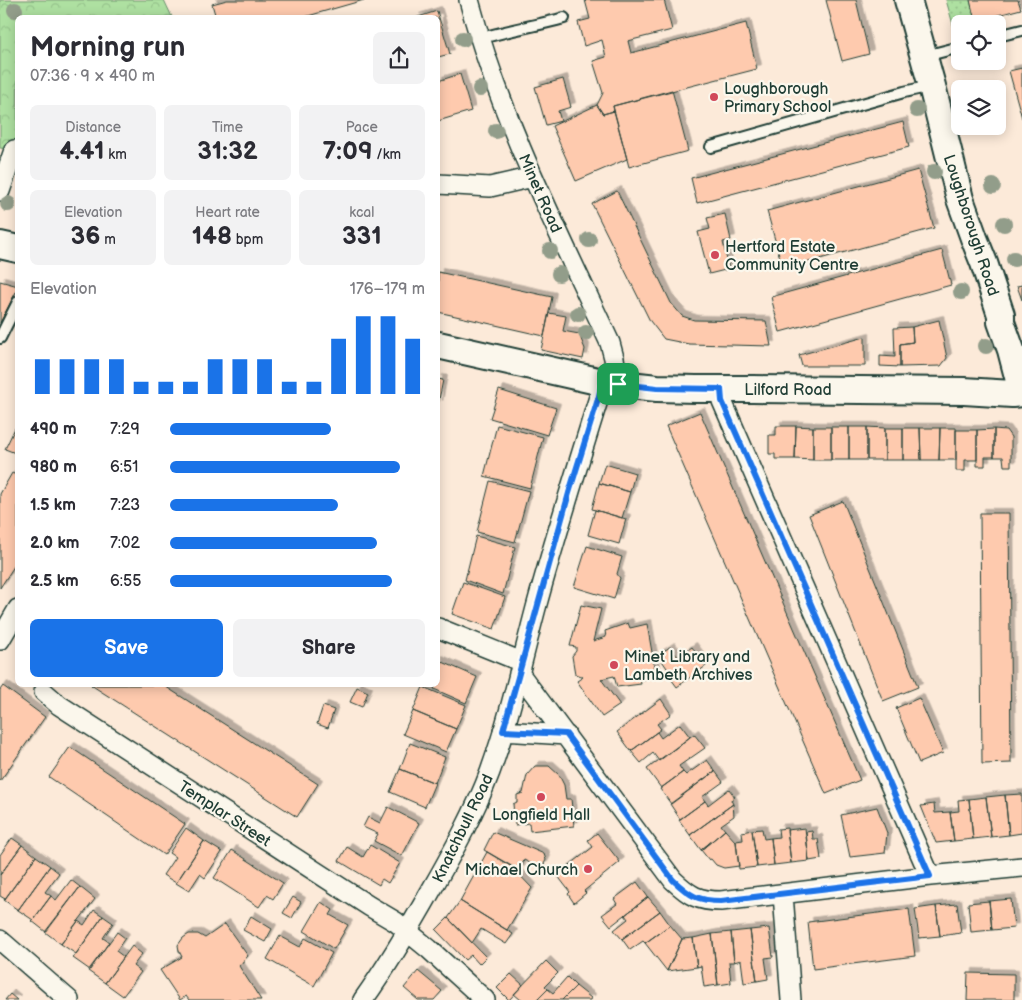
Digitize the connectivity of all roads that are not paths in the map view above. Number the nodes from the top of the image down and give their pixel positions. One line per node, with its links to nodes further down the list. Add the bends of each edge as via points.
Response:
1 (469, 0): 6 (street, Minet Road)
2 (908, 0): 8 (street, Loughborough Road)
3 (564, 18): 6 (lane)
4 (1022, 30): 5 (lane)
5 (1006, 34)
6 (479, 39): 12 (street, Minet Road)
7 (951, 49): 8 (lane)
8 (924, 56): 9 (street, Loughborough Road)
9 (932, 86): 10 (lane); 22 (street, Loughborough Road, via 960,199 1001,315)
10 (710, 147)
11 (14, 150): 14 (street)
12 (533, 177): 13 (street, via 490,187); 20 (street, Minet Road, via 610,343 614,358)
13 (440, 184)
14 (0, 190)
15 (0, 245): 16 (street)
16 (15, 248)
17 (15, 308): 18 (lane)
18 (0, 338)
19 (440, 345): 20 (street, Lilford Road)
20 (610, 383): 21 (street, Lilford Road); 26 (street, Knatchbull Road, via 599,396)
21 (721, 389): 22 (street, Lilford Road); 31 (street, via 722,401)
22 (1022, 392)
23 (15, 614): 25 (street)
24 (440, 629): 26 (street)
25 (0, 640)
26 (520, 668): 28 (street, Knatchbull Road); 29 (street)
27 (44, 692): 33 (street, Templar Street)
28 (503, 731): 29 (street); 33 (street, Knatchbull Road, via 471,816)
29 (566, 734): 32 (street, via 673,880 692,896 721,901)
30 (1022, 867): 31 (street)
31 (930, 876): 32 (street)
32 (783, 894): 38 (street)
33 (408, 932): 36 (street, Knatchbull Road); 37 (street, Templar Street)
34 (0, 940): 35 (street)
35 (70, 1000)
36 (363, 1000)
37 (485, 1000)
38 (791, 1000)

